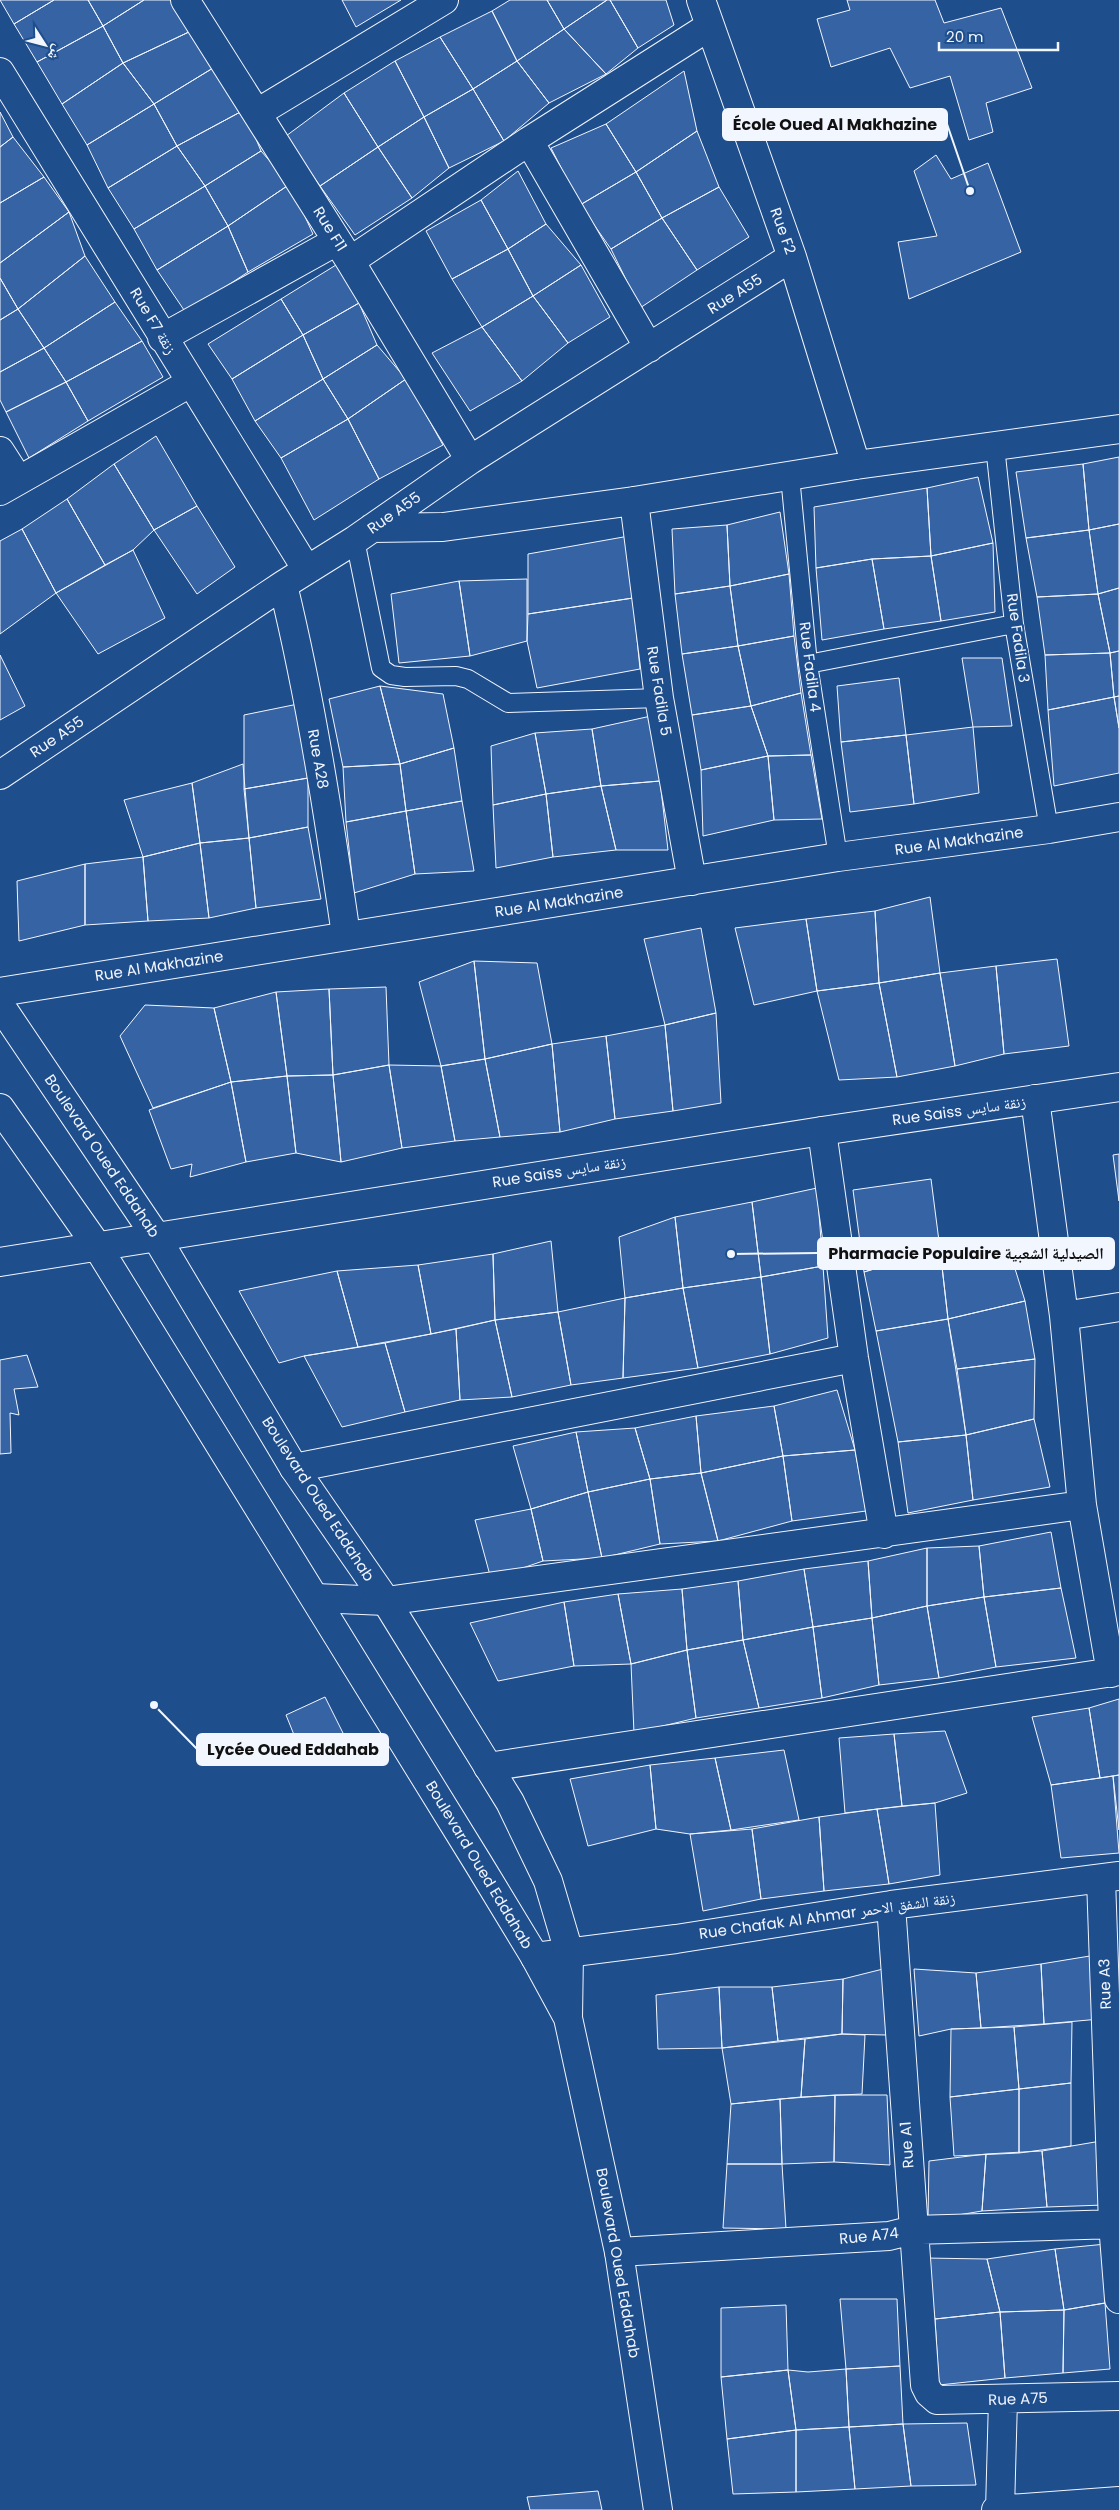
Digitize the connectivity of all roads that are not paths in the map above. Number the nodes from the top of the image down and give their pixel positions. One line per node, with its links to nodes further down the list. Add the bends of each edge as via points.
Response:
1 (186, 0): 6 (street, Rue F11)
2 (444, 0): 6 (street)
3 (701, 0): 4 (street, Rue F2)
4 (710, 26): 7 (street); 9 (street, Rue F2)
5 (0, 72): 10 (street, Rue F7 زنقة)
6 (257, 112): 8 (street, Rue F11)
7 (529, 141): 8 (street); 11 (street)
8 (344, 251): 10 (street); 16 (street, Rue F11)
9 (792, 257): 11 (street, Rue A55); 17 (street, Rue F2)
10 (162, 338): 12 (street, Rue F7 زنقة)
11 (649, 348): 16 (street, Rue A55)
12 (190, 383): 19 (street); 22 (street, Rue F7 زنقة)
13 (1119, 429): 14 (street)
14 (995, 446): 17 (street); 24 (lane, Rue Fadila 3)
15 (0, 451): 19 (street)
16 (470, 460): 21 (street, Rue A55)
17 (856, 465): 18 (street)
18 (790, 476): 20 (street); 25 (lane, Rue Fadila 4)
19 (9, 485)
20 (634, 501): 21 (street, via 443,527); 26 (street, Rue Fadila 5)
21 (364, 534): 22 (street, Rue A55); 26 (lane, via 381,668 391,675 405,678 456,676 508,703)
22 (307, 570): 23 (street, Rue A55)
23 (283, 585): 27 (street, Rue A55); 32 (street, Rue A28, via 300,654)
24 (1014, 624): 25 (lane); 29 (lane, Rue Fadila 3)
25 (808, 664): 30 (lane, Rue Fadila 4)
26 (659, 698): 31 (street, Rue Fadila 5)
27 (0, 774)
28 (1119, 817): 29 (street, Rue Al Makhazine)
29 (1049, 829): 30 (street, Rue Al Makhazine)
30 (838, 857): 31 (street, Rue Al Makhazine)
31 (692, 881): 32 (street, Rue Al Makhazine)
32 (346, 935): 33 (street, Rue Al Makhazine)
33 (0, 992)
34 (0, 1005): 39 (street, Boulevard Oued Eddahab)
35 (1119, 1087): 36 (street, Rue Saiss زنقة سايس)
36 (1035, 1099): 38 (street, Rue Saiss زنقة سايس); 43 (street)
37 (0, 1108): 40 (street, Boulevard Oued Eddahab)
38 (822, 1131): 39 (street, Rue Saiss زنقة سايس); 44 (street)
39 (155, 1236): 40 (street, Rue Saiss زنقة سايس); 45 (street, Boulevard Oued Eddahab)
40 (97, 1246): 41 (street, Rue Saiss زنقة سايس); 48 (street, Boulevard Oued Eddahab)
41 (0, 1262)
42 (1119, 1307): 43 (street)
43 (1064, 1316): 46 (street)
44 (854, 1358): 45 (street); 47 (street)
45 (294, 1468): 49 (street, Boulevard Oued Eddahab)
46 (1082, 1505): 47 (street); 50 (street)
47 (884, 1534): 49 (street)
48 (315, 1598): 49 (street); 55 (street, Boulevard Oued Eddahab)
49 (386, 1601): 51 (street, Boulevard Oued Eddahab)
50 (1115, 1672): 51 (street)
51 (488, 1766): 54 (street, Boulevard Oued Eddahab, via 510,1802 548,1881)
52 (1110, 1878): 53 (street, Rue Chafak Al Ahmar زنقة الشفق الاحمر); 57 (street, Rue A3)
53 (891, 1905): 54 (street, Rue Chafak Al Ahmar زنقة الشفق الاحمر, via 676,1939); 58 (street, Rue A1)
54 (569, 1952): 55 (street, Rue Chafak Al Ahmar زنقة الشفق الاحمر); 56 (street, Boulevard Oued Eddahab)
55 (535, 1957): 56 (street, Boulevard Oued Eddahab)
56 (568, 2018): 59 (street, Boulevard Oued Eddahab)
57 (1116, 2224): 58 (street, Rue A74); 60 (street, Rue A3)
58 (913, 2230): 59 (street, Rue A74, via 879,2237); 61 (street, Rue A1)
59 (618, 2252): 66 (street, Boulevard Oued Eddahab)
60 (1119, 2299)
61 (925, 2385): 63 (street, Rue A75, via 928,2393 937,2400)
62 (1119, 2396): 63 (street, Rue A75)
63 (1003, 2399): 68 (street)
64 (1119, 2500): 65 (street)
65 (1068, 2508): 68 (street)
66 (658, 2510)
67 (996, 2510): 68 (street)
68 (1000, 2510)

